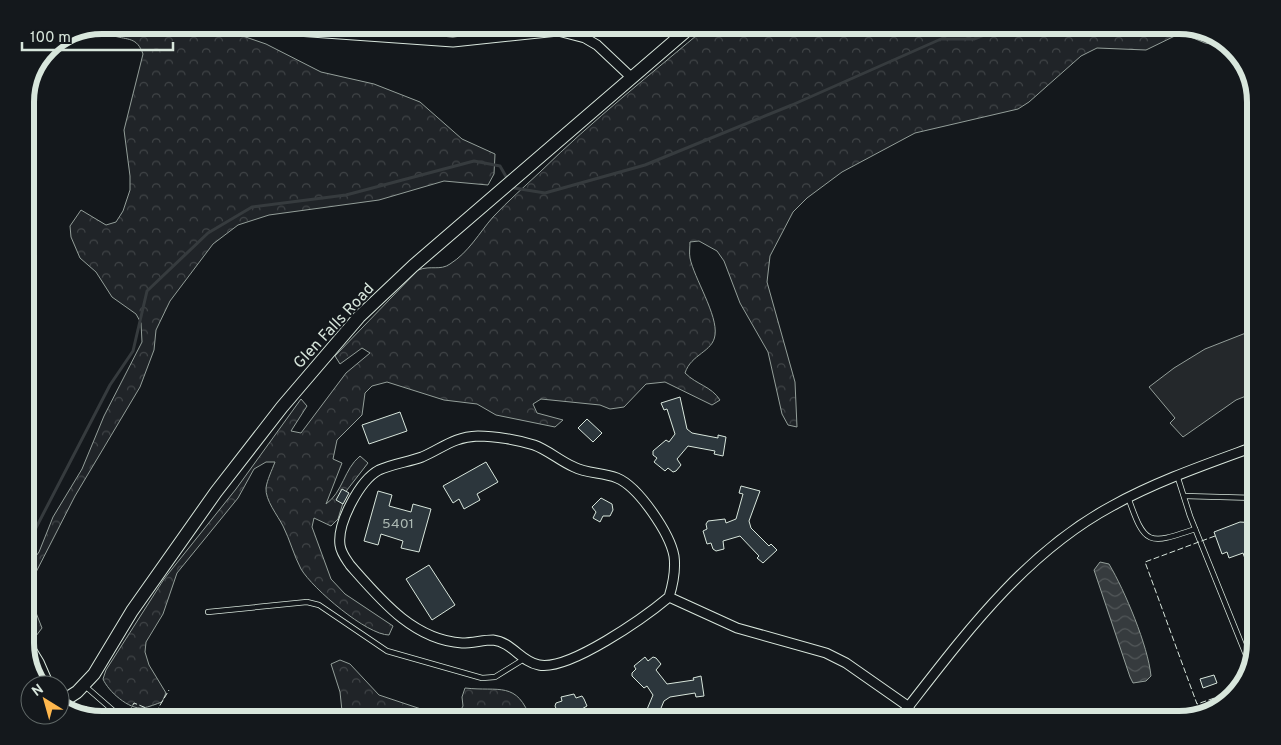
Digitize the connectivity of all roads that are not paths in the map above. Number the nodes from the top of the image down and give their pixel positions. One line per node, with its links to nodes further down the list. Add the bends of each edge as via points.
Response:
1 (339, 34): 2 (street, via 453,42)
2 (537, 34)
3 (567, 34): 5 (street, via 585,38 597,46)
4 (683, 34): 5 (street, Glen Falls Road)
5 (632, 78): 18 (street, Glen Falls Road, via 388,288 316,365 205,508)
6 (1247, 449): 7 (street)
7 (1178, 475): 8 (lane); 9 (street)
8 (1184, 496): 10 (lane); 11 (lane)
9 (1128, 497): 11 (lane, via 1145,536 1154,540 1166,539); 20 (street, via 1087,521 1012,583 968,629)
10 (1247, 498)
11 (1195, 529): 15 (lane)
12 (668, 597): 16 (street, via 616,636 554,665 542,666); 16 (street, via 675,570 669,541 646,504 618,478 575,468 535,446 480,436 451,440 424,456 389,466 368,477 356,494 341,530 340,544 350,565 406,622 422,632 437,639 462,643 498,642 512,648); 20 (street, via 737,628 826,653 846,663)
13 (208, 612): 16 (lane, via 307,602 319,605 387,650 482,678 495,677)
14 (35, 655): 17 (street)
15 (1246, 655)
16 (524, 659)
17 (45, 675)
18 (84, 686): 19 (street, Glen Falls Road); 21 (lane)
19 (70, 696)
20 (909, 707): 22 (street)
21 (113, 711)
22 (906, 711)

